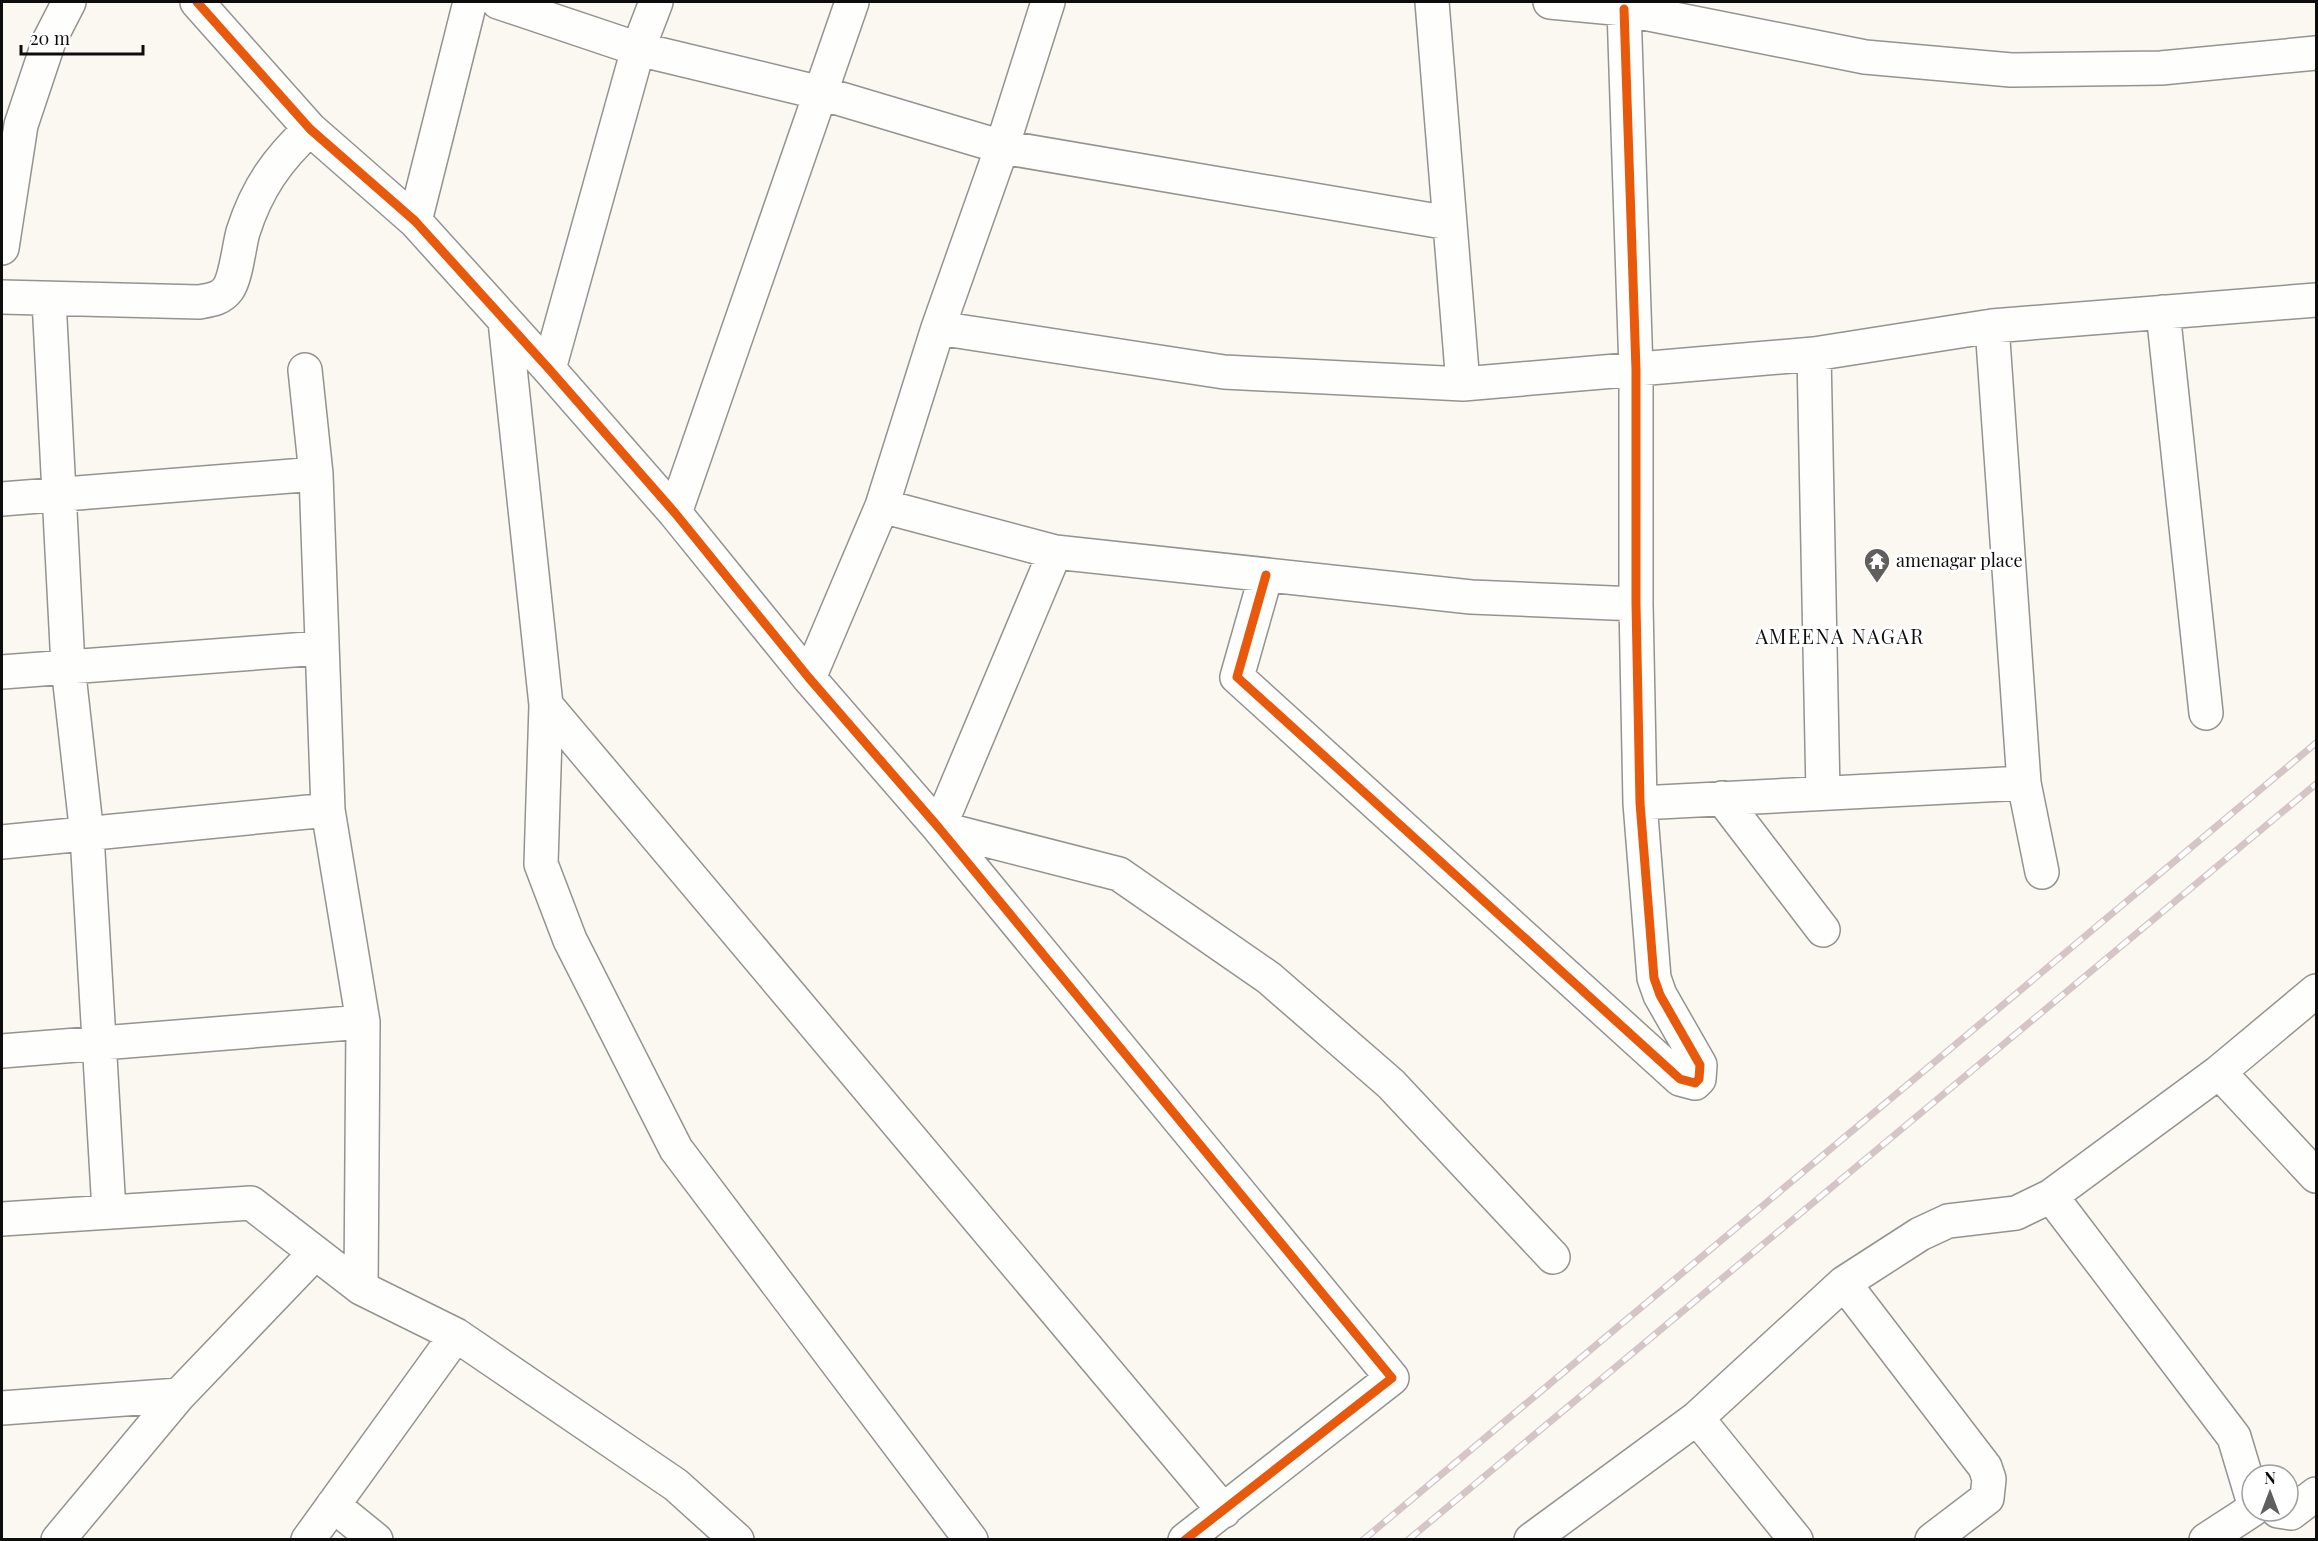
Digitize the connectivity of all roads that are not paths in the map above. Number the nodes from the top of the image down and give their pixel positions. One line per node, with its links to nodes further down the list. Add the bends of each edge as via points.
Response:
1 (69, 2): 18 (street, via 49,41 21,125)
2 (197, 2): 14 (street)
3 (470, 2): 16 (street)
4 (498, 2): 11 (street)
5 (656, 2): 11 (street)
6 (852, 2): 13 (street)
7 (1048, 2): 15 (street)
8 (1432, 2): 17 (street)
9 (1550, 2): 10 (street)
10 (1624, 9): 12 (street, via 1865,57 2011,70 2162,68); 29 (street)
11 (638, 50): 13 (street); 27 (street)
12 (2316, 53)
13 (821, 93): 15 (street); 35 (street)
14 (310, 129): 16 (street); 20 (street, via 283,155 258,193 228,289 215,300)
15 (1002, 147): 17 (street); 25 (street)
16 (415, 221): 23 (street)
17 (1449, 223): 30 (street)
18 (2, 248)
19 (2, 297): 20 (street)
20 (49, 300): 32 (street)
21 (2316, 300): 22 (street)
22 (2163, 312): 24 (street); 44 (street)
23 (506, 321): 27 (street); 43 (street)
24 (1992, 326): 26 (street); 45 (street)
25 (938, 328): 30 (street, via 1224,372); 34 (street)
26 (1814, 354): 29 (street); 46 (street)
27 (549, 369): 35 (street)
28 (305, 370): 31 (street)
29 (1636, 370): 30 (street); 38 (street)
30 (1463, 384)
31 (316, 474): 32 (street); 39 (street)
32 (59, 493): 33 (street); 40 (street)
33 (2, 499)
34 (882, 506): 36 (street); 42 (street)
35 (675, 513): 42 (street)
36 (1055, 552): 37 (street); 50 (street)
37 (1266, 575): 38 (street, via 1471,597); 48 (street, via 1237,677 1680,1079 1695,1083 1702,1073 1701,1065 1654,978)
38 (1636, 603): 48 (street)
39 (320, 648): 40 (street); 49 (street)
40 (68, 666): 41 (street); 51 (street)
41 (2, 672)
42 (809, 678): 50 (street)
43 (546, 705): 76 (street); 82 (street, via 541,864 570,940 655,1108 676,1149)
44 (2206, 713)
45 (2024, 783): 46 (street); 53 (street)
46 (1823, 793): 47 (street)
47 (1722, 798): 48 (street); 54 (street)
48 (1640, 803)
49 (328, 810): 51 (street); 56 (street)
50 (939, 828): 65 (street, via 1119,874 1269,978 1391,1084); 76 (street, via 1392,1378)
51 (87, 835): 52 (street); 57 (street)
52 (2, 842)
53 (2042, 872)
54 (1823, 930)
55 (2316, 991): 59 (street)
56 (363, 1022): 57 (street); 67 (street)
57 (101, 1043): 58 (street); 62 (street)
58 (2, 1051)
59 (2219, 1072): 60 (street); 61 (street)
60 (2316, 1176)
61 (2051, 1196): 66 (street, via 2016,1214 1948,1221 1920,1234); 72 (street, via 2234,1437)
62 (109, 1211): 63 (street); 64 (street, via 251,1203)
63 (2, 1219)
64 (315, 1253): 67 (street); 69 (street)
65 (1553, 1257)
66 (1844, 1283): 71 (street); 86 (street, via 1985,1467 1989,1479 1987,1498)
67 (361, 1288): 68 (street)
68 (456, 1335): 74 (street); 81 (street, via 676,1485)
69 (179, 1395): 70 (street); 78 (street)
70 (2, 1408)
71 (1697, 1418): 84 (street); 85 (street)
72 (2242, 1463)
73 (2316, 1494): 75 (street)
74 (333, 1505): 79 (street); 80 (street)
75 (2300, 1506)
76 (1224, 1511): 83 (street)
77 (2240, 1518): 87 (street)
78 (58, 1539)
79 (308, 1539)
80 (376, 1539)
81 (737, 1539)
82 (971, 1539)
83 (1185, 1539)
84 (1531, 1539)
85 (1796, 1539)
86 (1932, 1539)
87 (2206, 1539)

